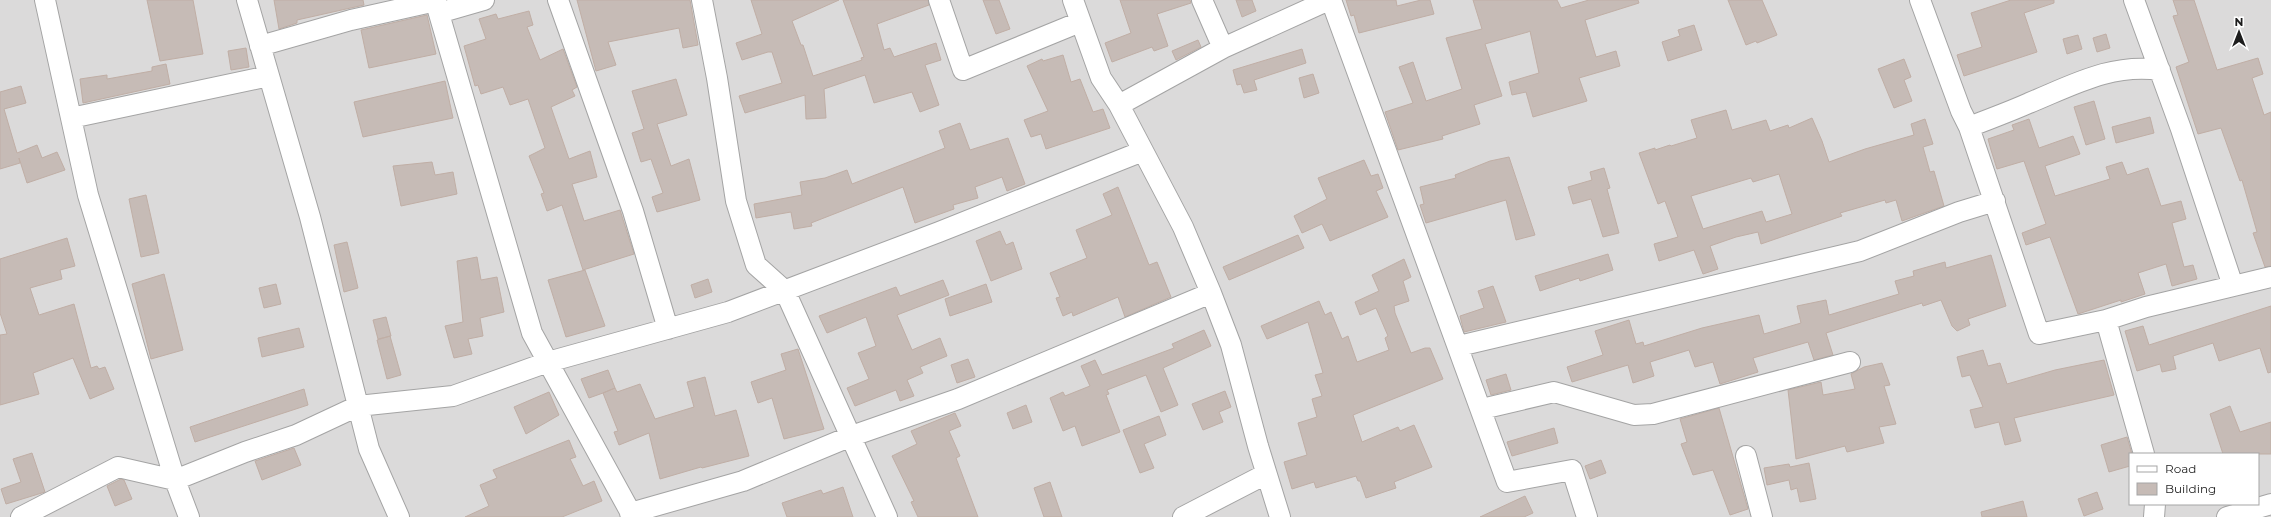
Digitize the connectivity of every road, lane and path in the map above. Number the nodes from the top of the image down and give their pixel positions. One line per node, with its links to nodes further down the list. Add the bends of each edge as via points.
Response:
1 (45, 0): 19 (street)
2 (247, 0): 14 (street)
3 (484, 0): 12 (street)
4 (558, 0): 28 (street, via 633,211)
5 (702, 0): 25 (street, via 736,201 756,265)
6 (939, 0): 13 (street, via 963,70)
7 (1073, 0): 13 (street)
8 (1202, 0): 15 (street)
9 (1330, 0): 15 (street); 29 (street)
10 (1920, 0): 20 (street)
11 (2134, 0): 16 (street)
12 (437, 5): 14 (street, via 351,20); 30 (street, via 532,333)
13 (1080, 22): 18 (street, via 1102,78)
14 (260, 46): 17 (street)
15 (1223, 48): 18 (street)
16 (2160, 70): 20 (street, via 2140,67 2083,79); 24 (street)
17 (269, 76): 19 (street); 32 (street, via 310,217)
18 (1119, 105): 21 (street)
19 (71, 118): 38 (street, via 88,195)
20 (1969, 127): 22 (street)
21 (1143, 151): 25 (street); 26 (street, via 1183,227)
22 (1995, 201): 27 (street, via 2039,334); 29 (street, via 1959,212 1860,251)
23 (2271, 277): 24 (street)
24 (2233, 286): 27 (street, via 2146,307)
25 (785, 291): 28 (street, via 728,312); 34 (street)
26 (1211, 292): 34 (street, via 958,399); 37 (street, via 1231,345)
27 (2106, 320): 35 (street)
28 (668, 329): 30 (street)
29 (1459, 346): 33 (street)
30 (548, 362): 32 (street, via 453,396); 41 (street)
31 (1850, 362): 33 (street, via 1653,414 1634,416 1554,392)
32 (358, 406): 38 (street, via 296,435); 44 (street, via 368,449)
33 (1482, 409): 48 (street, via 1508,482 1572,470)
34 (850, 437): 41 (street, via 743,481); 45 (street)
35 (2144, 453)
36 (1746, 456): 49 (street)
37 (1266, 474): 46 (street); 47 (street)
38 (175, 480): 42 (street, via 118,467); 43 (street)
39 (2271, 504): 51 (street)
40 (2155, 505): 50 (street)
41 (632, 515)
42 (21, 517)
43 (188, 517)
44 (399, 517)
45 (886, 517)
46 (1182, 517)
47 (1280, 517)
48 (1587, 517)
49 (1762, 517)
50 (2154, 517)
51 (2227, 517)

